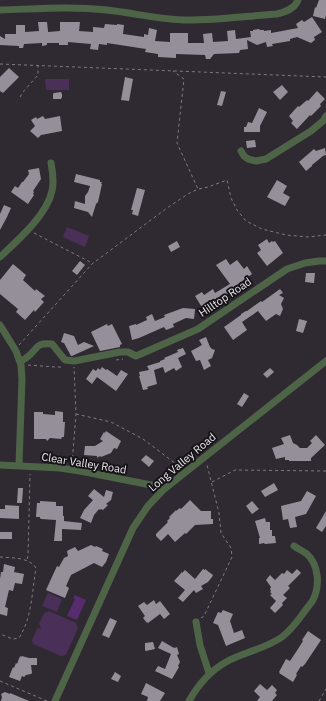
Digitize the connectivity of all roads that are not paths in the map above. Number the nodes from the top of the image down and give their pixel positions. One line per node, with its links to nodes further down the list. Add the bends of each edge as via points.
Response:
1 (297, 2): 2 (street, via 287,11 276,14 187,20 68,7)
2 (0, 10)
3 (326, 116): 4 (street, via 310,131 266,159 248,159)
4 (241, 151)
5 (52, 163): 6 (street, via 52,193 46,205 28,230)
6 (0, 257)
7 (326, 261): 9 (street, Hilltop Road, via 305,263 287,269 198,329 136,356 120,352 74,361 66,360 52,344 44,343)
8 (0, 325): 9 (street)
9 (20, 361): 12 (street, via 22,379)
10 (326, 361): 13 (street, Long Valley Road)
11 (0, 464): 12 (street, Clear Valley Road)
12 (19, 465): 13 (street, Clear Valley Road, via 80,471 156,486)
13 (163, 490): 17 (street, Long Valley Road, via 133,528)
14 (294, 546): 16 (street, via 307,555 314,564 317,587 313,600 294,626 282,637 227,661)
15 (196, 622): 16 (street)
16 (209, 673): 18 (street)
17 (55, 701)
18 (189, 701)

